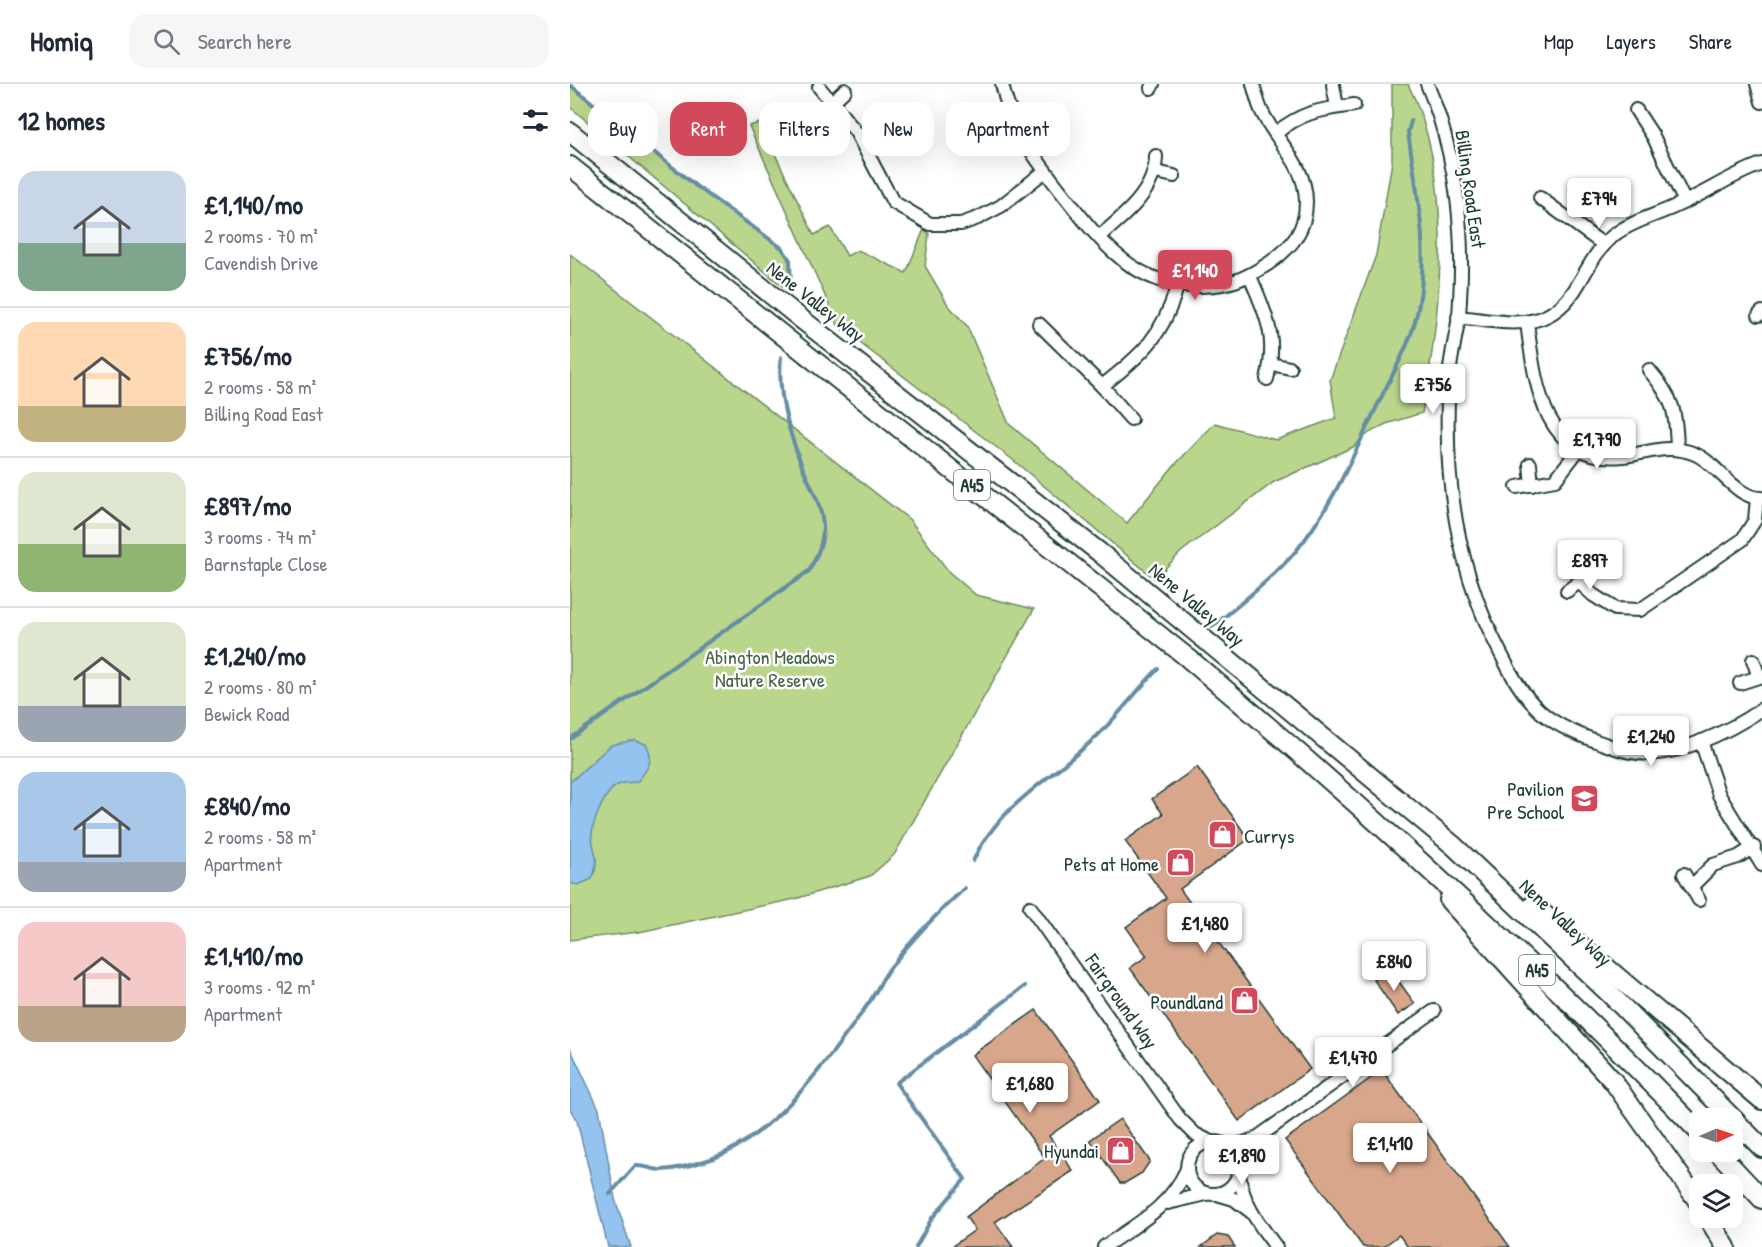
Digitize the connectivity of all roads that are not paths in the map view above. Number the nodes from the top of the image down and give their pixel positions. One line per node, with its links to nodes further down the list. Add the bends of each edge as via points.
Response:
1 (1002, 84): 19 (street, via 1006,102 1025,141)
2 (1253, 84): 15 (street, via 1262,113)
3 (1333, 84): 11 (street)
4 (1427, 84): 28 (street, Billing Road East, via 1443,126 1454,182 1460,230)
5 (1757, 84): 9 (street)
6 (819, 87): 8 (street)
7 (845, 90): 8 (street)
8 (832, 102)
9 (1762, 102)
10 (1354, 105): 11 (street)
11 (1337, 107): 15 (street, via 1294,118)
12 (1636, 111): 23 (street, via 1653,136)
13 (850, 124): 19 (street, via 893,202 930,224 961,224 978,218 1001,206)
14 (570, 132): 52 (highway, Nene Valley Way / A45, via 1098,552)
15 (1276, 134): 26 (street, via 1304,179 1305,221 1296,240)
16 (1155, 156): 20 (street)
17 (1762, 164): 23 (street, via 1720,181)
18 (570, 166): 51 (highway, A45, via 1188,658)
19 (1045, 171): 24 (street)
20 (1156, 172): 21 (street); 24 (street, via 1131,209)
21 (1174, 176)
22 (1540, 198): 25 (street)
23 (1684, 202): 25 (street, via 1615,234)
24 (1099, 237): 27 (street, via 1141,273 1157,282)
25 (1604, 245): 30 (street, via 1557,309)
26 (1250, 276): 27 (street, via 1239,282); 33 (street, via 1271,327)
27 (1177, 286): 37 (street, via 1160,332)
28 (1458, 317): 30 (street); 50 (street, Billing Road East, via 1450,371 1447,456 1457,531 1490,634 1515,681 1541,711 1572,733 1633,753 1676,750)
29 (1040, 324): 32 (street)
30 (1527, 324): 39 (street, via 1539,398 1562,437)
31 (1059, 325): 32 (street)
32 (1049, 335): 37 (street)
33 (1271, 364): 34 (street); 36 (street)
34 (1290, 368)
35 (1649, 370): 40 (street, via 1667,390 1676,413)
36 (1268, 379)
37 (1102, 386): 38 (street)
38 (1131, 419)
39 (1579, 449): 40 (street, via 1606,457 1656,448); 42 (street, via 1555,480)
40 (1677, 449): 44 (street, via 1711,462 1741,490)
41 (1530, 464): 42 (street)
42 (1533, 485): 43 (street)
43 (1518, 487)
44 (1760, 498): 45 (street, via 1755,520 1742,540 1640,610 1615,609 1593,595 1580,577)
45 (1567, 591)
46 (1753, 660): 47 (street)
47 (1760, 677): 48 (street)
48 (1740, 682)
49 (1762, 710): 50 (street, Billing Road East)
50 (1701, 741): 53 (street, via 1719,795)
51 (1369, 812): 62 (highway, A45, via 1572,1004); 71 (highway, via 1613,1081)
52 (1454, 846): 60 (highway, via 1500,877); 66 (highway, Nene Valley Way / A45, via 1609,993)
53 (1754, 847): 54 (street); 56 (street, via 1713,865)
54 (1762, 865)
55 (1684, 874): 56 (street)
56 (1692, 885): 57 (street)
57 (1699, 900)
58 (1030, 907): 61 (street, Fairground Way)
59 (1434, 1011): 63 (street)
60 (1762, 1100)
61 (1180, 1119): 64 (street); 67 (street)
62 (1689, 1122)
63 (1254, 1140): 65 (street); 70 (street)
64 (1211, 1142): 65 (street); 67 (street)
65 (1226, 1145): 70 (street, via 1237,1157)
66 (1762, 1148)
67 (1191, 1154): 69 (street)
68 (1727, 1162): 73 (highway)
69 (1187, 1169): 72 (street, via 1194,1186); 74 (street)
70 (1239, 1170): 72 (street, via 1233,1186); 75 (street, via 1241,1190)
71 (1689, 1188)
72 (1212, 1194): 74 (street, via 1177,1198); 75 (street, via 1234,1199)
73 (1762, 1199)
74 (1164, 1204): 77 (street)
75 (1251, 1212): 78 (street)
76 (1714, 1228): 79 (highway)
77 (1104, 1247)
78 (1276, 1247)
79 (1726, 1247)

